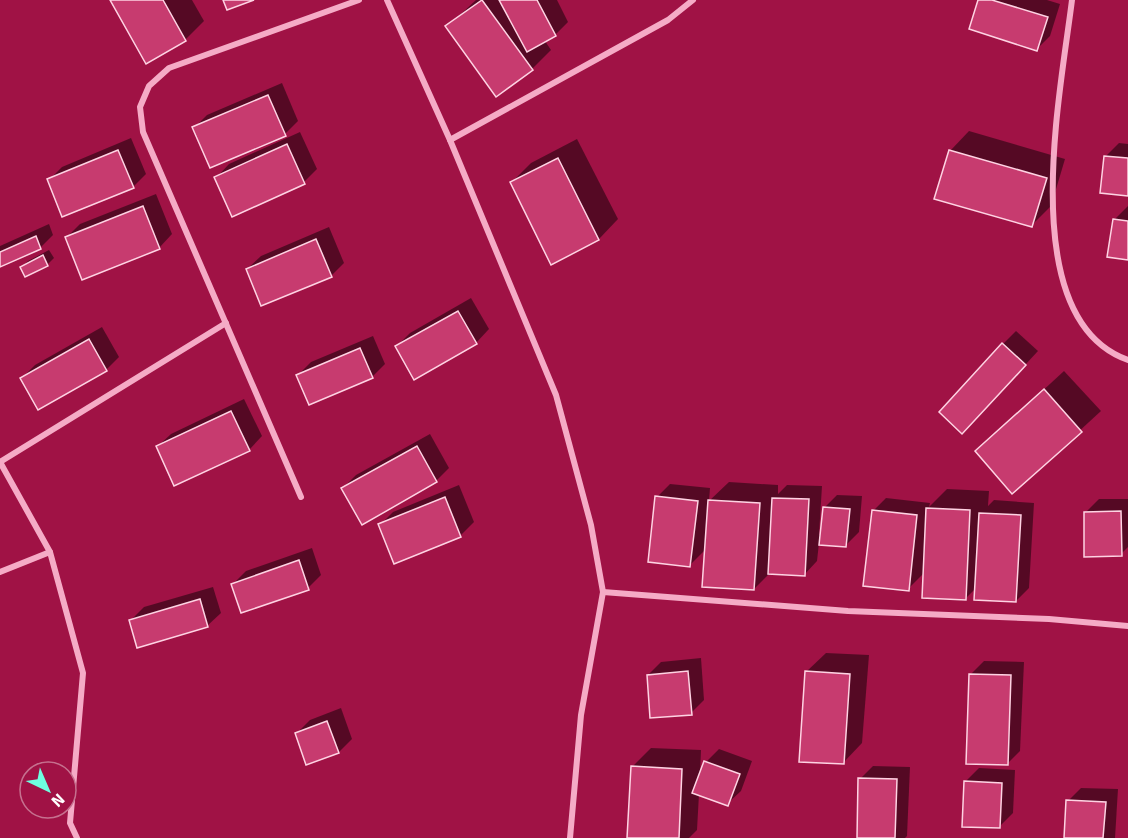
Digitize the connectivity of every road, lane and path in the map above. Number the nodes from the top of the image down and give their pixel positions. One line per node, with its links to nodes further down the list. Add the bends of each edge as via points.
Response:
1 (359, 0): 6 (street, via 169,68 149,86 140,107 143,132)
2 (387, 0): 5 (street)
3 (693, 0): 5 (street, via 668,20)
4 (1072, 0): 7 (street, via 1051,184 1058,260 1067,297 1079,321 1101,344)
5 (450, 140): 12 (street, via 556,394 589,515)
6 (226, 323): 8 (street); 9 (street)
7 (1128, 360)
8 (0, 462): 10 (street)
9 (301, 497)
10 (50, 552): 11 (street); 14 (street, via 83,674 70,823)
11 (0, 572)
12 (603, 592): 13 (street, via 848,611); 15 (street, via 581,715)
13 (1128, 626)
14 (77, 838)
15 (570, 838)

